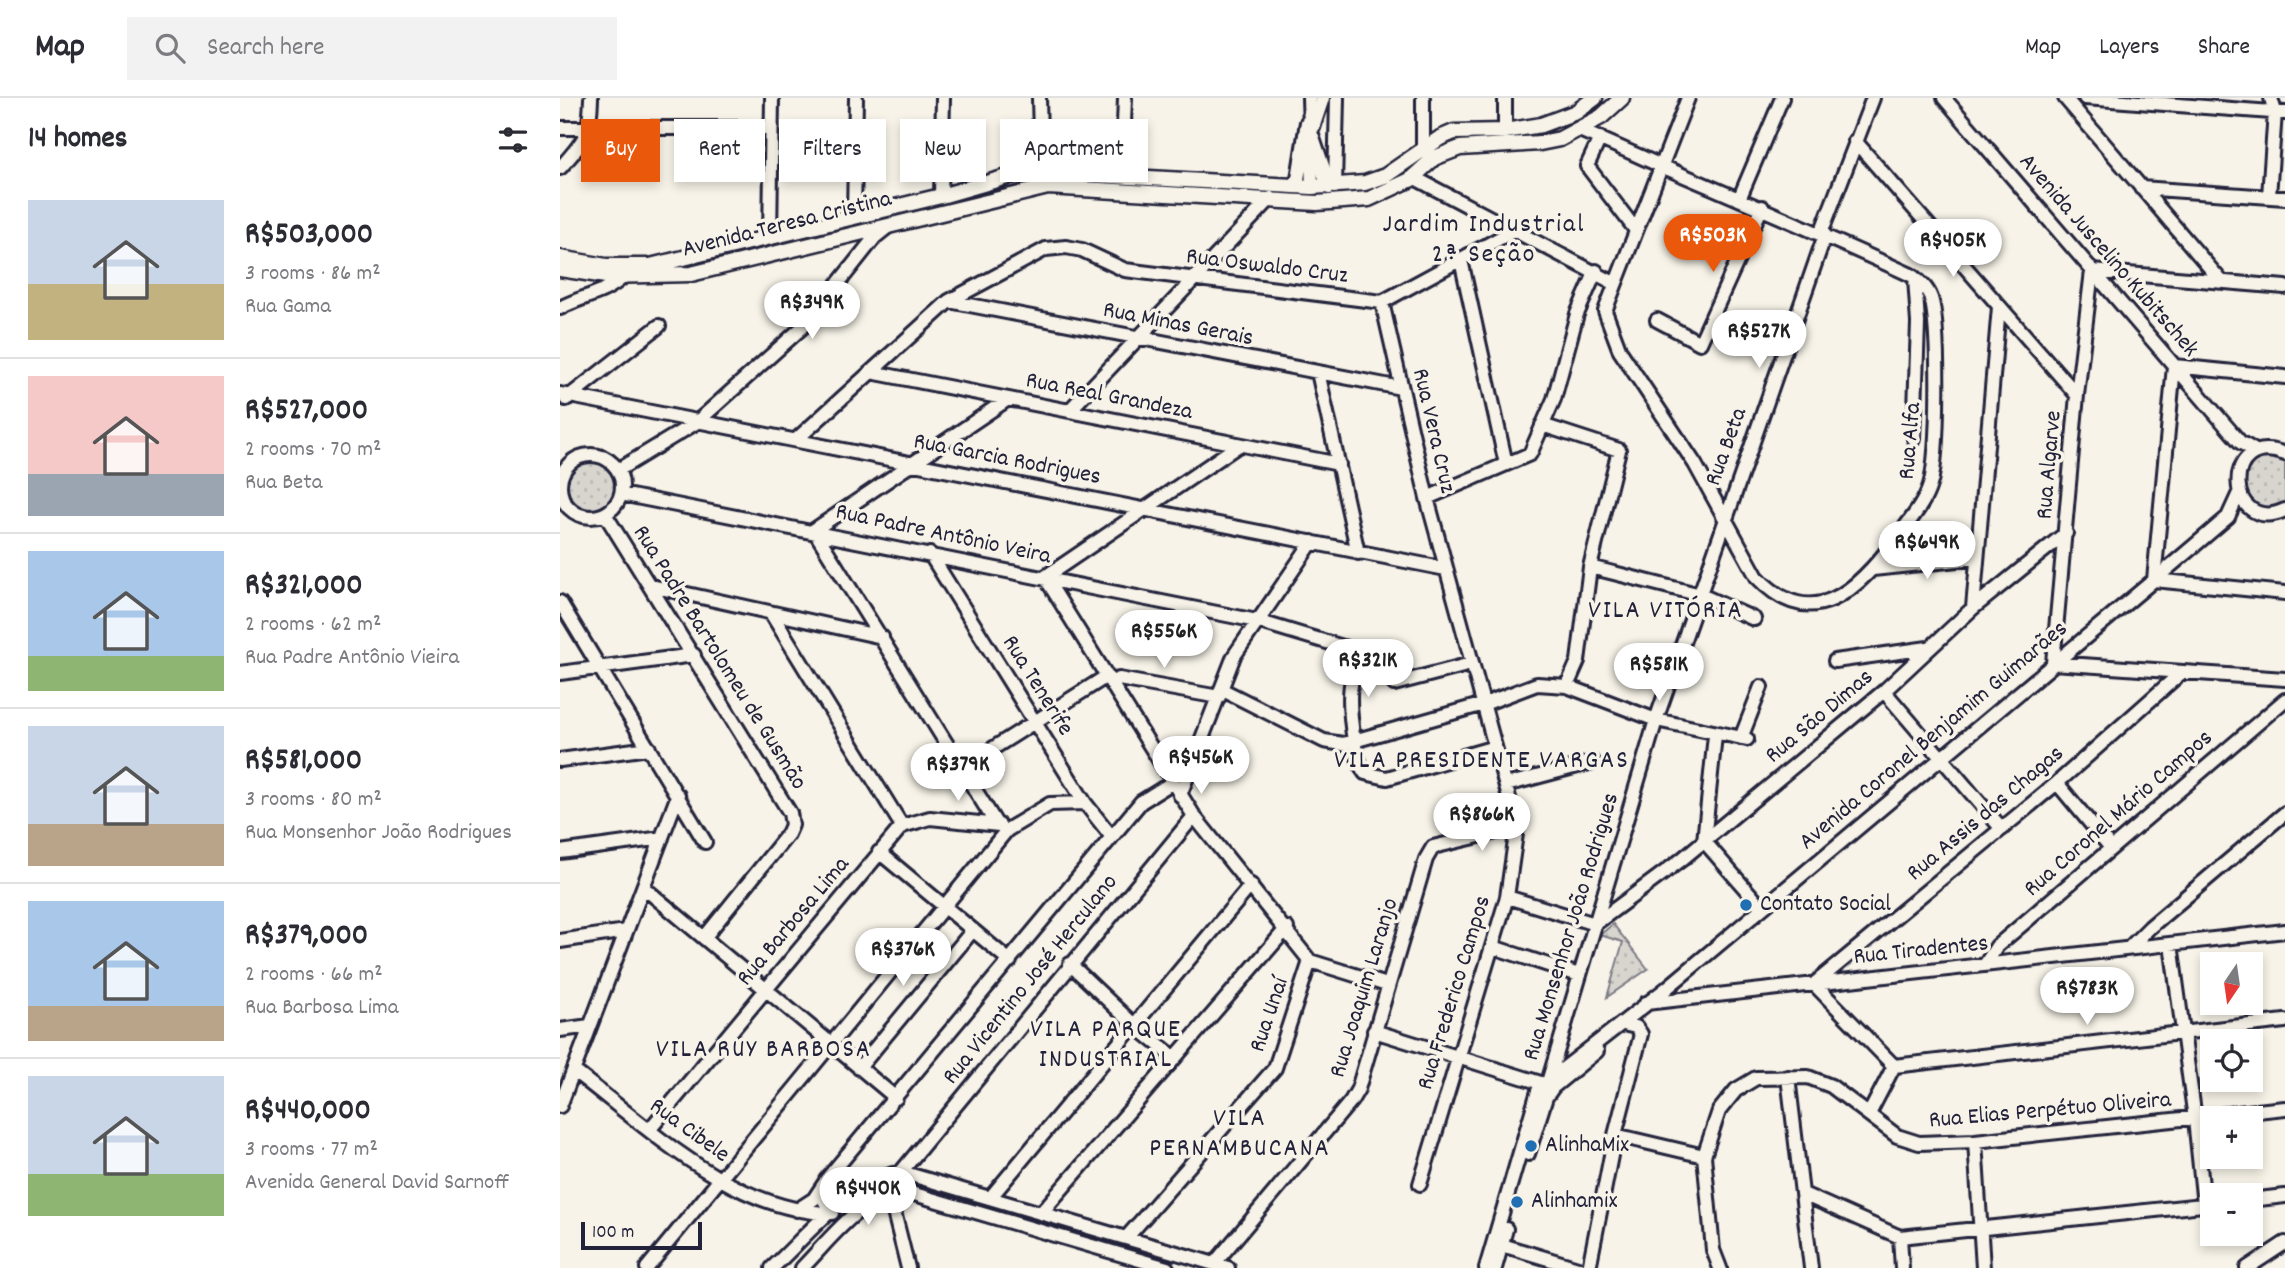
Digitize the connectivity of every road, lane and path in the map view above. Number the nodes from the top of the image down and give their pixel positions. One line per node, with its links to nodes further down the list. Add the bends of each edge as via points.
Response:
1 (591, 98): 22 (street)
2 (772, 98): 28 (street)
3 (856, 98): 51 (street)
4 (943, 98): 45 (street)
5 (1039, 98): 23 (street)
6 (1125, 98): 24 (street)
7 (1323, 98): 31 (street)
8 (1337, 98): 43 (street)
9 (1423, 98): 35 (street)
10 (1505, 98): 30 (street)
11 (1622, 98): 29 (main road, Avenida Teresa Cristina)
12 (1688, 98): 36 (street, Rua Alfa)
13 (1782, 98): 47 (street)
14 (1873, 98): 33 (street)
15 (1944, 98): 61 (street, Avenida Juscelino Kubitschek)
16 (2065, 98): 44 (street)
17 (2085, 98): 21 (street)
18 (2271, 98): 21 (street)
19 (1593, 99): 30 (main road, Avenida Teresa Cristina, via 1576,112 1541,125)
20 (1310, 107): 31 (street); 41 (street, via 1298,179)
21 (2280, 112): 46 (street)
22 (590, 119)
23 (1040, 119)
24 (1124, 119)
25 (560, 128): 26 (street)
26 (581, 128)
27 (660, 128): 28 (street)
28 (771, 128): 56 (street)
29 (1579, 130): 32 (street); 38 (main road, Avenida Teresa Cristina, via 1540,143 1460,148 1434,158)
30 (1505, 131): 35 (main road, Avenida Teresa Cristina, via 1454,132)
31 (1312, 134): 42 (street); 43 (main road)
32 (1600, 138): 36 (street); 53 (street, via 1587,166)
33 (1855, 141): 55 (street); 70 (street)
34 (581, 144): 37 (street)
35 (1423, 151): 43 (main road, Avenida Teresa Cristina, via 1365,184)
36 (1660, 165): 47 (street); 53 (street, Rua Alfa)
37 (560, 168)
38 (1413, 177): 48 (main road, Avenida Teresa Cristina, via 1369,200); 54 (street)
39 (1148, 178): 41 (main road, Avenida Teresa Cristina)
40 (1000, 179): 45 (main road, Avenida Teresa Cristina)
41 (1292, 186): 42 (main road, Avenida Teresa Cristina)
42 (1312, 187): 43 (main road, Avenida Teresa Cristina); 48 (main road)
43 (1332, 187)
44 (2141, 188): 46 (street); 65 (street)
45 (941, 196): 51 (main road, Avenida Teresa Cristina)
46 (2269, 196): 49 (street)
47 (1740, 197): 50 (street)
48 (1271, 198): 52 (main road, Avenida Teresa Cristina, via 1048,187); 64 (street)
49 (2285, 198)
50 (1762, 207): 55 (street); 72 (street, via 1700,343)
51 (854, 216): 56 (main road, Avenida Teresa Cristina)
52 (893, 222): 62 (main road, Avenida Teresa Cristina, via 691,274); 84 (street, via 806,324)
53 (1636, 229): 66 (street, Rua Alfa)
54 (1513, 230): 58 (street); 60 (street)
55 (1823, 234): 63 (street); 105 (street, Rua Beta)
56 (769, 238): 57 (main road, Avenida Teresa Cristina, via 650,266 606,266)
57 (560, 258)
58 (1461, 260): 69 (street); 95 (street)
59 (560, 269): 62 (main road, Avenida Teresa Cristina)
60 (1596, 271): 66 (street); 85 (street, via 1577,314 1561,379)
61 (2092, 271): 65 (street); 75 (street, Avenida Juscelino Kubitschek); 80 (street, Rua Algarve)
62 (624, 276): 71 (street, via 607,291)
63 (1916, 278): 87 (street); 115 (street, Rua Alfa, via 1931,298 1934,316 1934,471 1922,504)
64 (1196, 281): 68 (street, Rua Oswaldo Cruz, via 1125,270 1074,248 1046,249); 69 (street, Rua Oswaldo Cruz); 74 (street)
65 (2222, 282): 67 (street)
66 (1614, 283): 105 (street, Rua Alfa, via 1605,311 1620,351)
67 (2285, 287)
68 (949, 301): 74 (street, Rua Minas Gerais); 76 (street)
69 (1382, 302): 79 (street, Rua Vera Cruz)
70 (1999, 307): 80 (street); 112 (street)
71 (560, 308)
72 (1657, 320)
73 (659, 326): 81 (street)
74 (1139, 339): 77 (street, Rua Minas Gerais); 83 (street)
75 (2174, 366): 78 (street); 88 (street, Avenida Juscelino Kubitschek); 117 (street)
76 (871, 372): 82 (street, Rua Real Grandeza); 86 (street)
77 (1318, 372): 79 (street, Rua Minas Gerais); 94 (street)
78 (2285, 377)
79 (1401, 388): 99 (street, Rua Vera Cruz)
80 (2077, 395): 108 (street, Rua Algarve)
81 (564, 397): 84 (street, Rua Garcia Rodrigues)
82 (1008, 399): 83 (street, Rua Real Grandeza); 93 (street)
83 (1069, 411): 89 (street, Rua Real Grandeza)
84 (696, 422): 86 (street, Rua Garcia Rodrigues); 96 (street)
85 (1542, 425): 95 (street, via 1530,454); 113 (street, via 1619,450)
86 (797, 439): 93 (street, Rua Garcia Rodrigues)
87 (1914, 439)
88 (2240, 442): 90 (street, Avenida Juscelino Kubitschek); 92 (street, Avenida Juscelino Kubitschek)
89 (1239, 444): 94 (street, Rua Real Grandeza); 101 (street)
90 (2257, 452): 91 (street); 92 (street)
91 (2285, 454)
92 (2244, 462): 98 (street, Avenida Coronel Benjamim Guimarães, via 2237,477)
93 (916, 464): 101 (street, Rua Garcia Rodrigues); 107 (street)
94 (1339, 464): 110 (street)
95 (1506, 464): 99 (street)
96 (618, 470): 97 (street); 100 (street, via 599,456 579,457 570,463 561,481)
97 (621, 494): 104 (street); 107 (street, Rua Padre Antônio Veira)
98 (2239, 494): 102 (street); 106 (street, Avenida Coronel Benjamim Guimarães)
99 (1427, 498): 114 (street, Rua Vera Cruz)
100 (562, 501): 104 (street, via 579,514)
101 (1144, 508): 109 (street, Rua Garcia Rodrigues); 116 (street)
102 (2256, 512): 103 (street); 106 (street)
103 (2284, 512)
104 (605, 514): 118 (street, Rua Padre Bartolomeu de Gusmão)
105 (1724, 516): 115 (street, Rua Alfa, via 1757,577 1791,603 1831,601 1848,593); 120 (street, Rua Monsenhor João Rodrigues)
106 (2228, 517): 117 (street, Avenida Coronel Benjamim Guimarães)
107 (814, 530): 111 (street, Rua Padre Antônio Veira); 126 (street)
108 (2066, 533): 122 (street, Rua São Dimas); 130 (street, Rua Algarve)
109 (1312, 542): 110 (street, Rua Garcia Rodrigues); 125 (street)
110 (1358, 553): 114 (street, Rua Garcia Rodrigues)
111 (930, 554): 116 (street, Rua Padre Antônio Veira); 145 (street, Rua Tenerife)
112 (1976, 558): 115 (street); 122 (street)
113 (1590, 567): 120 (street); 138 (street, via 1578,661)
114 (1446, 569): 131 (street, Rua Frederico Campos)
115 (1873, 569)
116 (1045, 578): 125 (street, Rua Padre Antônio Veira); 135 (street)
117 (2154, 580): 119 (street); 130 (street, Avenida Coronel Benjamim Guimarães)
118 (650, 586): 123 (street); 128 (street, Rua Padre Bartolomeu de Gusmão)
119 (2285, 593)
120 (1701, 595): 124 (street); 144 (street, Rua Monsenhor João Rodrigues)
121 (560, 602): 132 (street)
122 (1973, 608): 127 (street, Rua São Dimas)
123 (771, 613): 126 (street); 163 (street)
124 (1754, 619)
125 (1257, 621): 141 (street, via 1234,656); 147 (street, Rua Padre Antônio Veira, via 1363,653 1352,680)
126 (882, 638): 153 (street)
127 (1928, 648): 129 (street); 140 (street, Rua São Dimas)
128 (694, 655): 132 (street); 184 (street, Rua Padre Bartolomeu de Gusmão, via 790,813 792,825)
129 (1835, 662)
130 (2053, 663): 133 (street); 150 (street, Avenida Coronel Benjamim Guimarães)
131 (1471, 664): 137 (street); 143 (street, Rua Frederico Campos)
132 (601, 667): 134 (street); 149 (street)
133 (2182, 672): 136 (street); 155 (street, Rua Assis das Chagas)
134 (560, 673)
135 (1109, 679): 141 (street); 145 (street); 154 (street)
136 (2285, 679)
137 (1394, 684)
138 (1567, 686): 143 (street, via 1537,684); 144 (street)
139 (1761, 687): 146 (street, via 1744,739)
140 (1884, 691): 150 (street); 169 (street, Rua São Dimas)
141 (1220, 693): 147 (street, via 1324,741); 157 (street)
142 (2285, 700): 171 (street, Rua Coronel Mário Campos)
143 (1484, 704): 147 (street); 148 (street, Rua Frederico Campos)
144 (1656, 720): 146 (street); 179 (street, Rua Monsenhor João Rodrigues)
145 (1034, 721): 153 (street); 159 (street, Rua Tenerife)
146 (1716, 735): 169 (street)
147 (1355, 743): 148 (street, via 1365,774 1387,778)
148 (1495, 747): 156 (street, Rua Frederico Campos)
149 (649, 748): 151 (street); 158 (street)
150 (1940, 757): 166 (street); 178 (street, Avenida Coronel Benjamim Guimarães)
151 (560, 760)
152 (1594, 762): 156 (street)
153 (962, 768): 162 (street)
154 (1173, 782): 157 (street); 167 (street, via 1140,802)
155 (2057, 783): 166 (street, Rua Assis das Chagas); 171 (street)
156 (1506, 786): 164 (street, Rua Frederico Campos)
157 (1180, 794): 161 (street)
158 (678, 795): 168 (street); 170 (street)
159 (1085, 803): 165 (street, via 1050,804); 167 (street, Rua Tenerife)
160 (2285, 813): 188 (street)
161 (1194, 816): 174 (street); 191 (street, Rua Vicentino José Herculano)
162 (995, 822): 163 (street, via 930,818); 165 (street)
163 (902, 826): 173 (street, Rua Barbosa Lima)
164 (1517, 827): 176 (street, Rua Frederico Campos); 195 (street, Rua Joaquim Laranjo, via 1433,847)
165 (1007, 830): 177 (street)
166 (2002, 830): 194 (street, Rua Assis das Chagas)
167 (1111, 837): 189 (street)
168 (662, 838): 172 (street); 175 (street)
169 (1704, 841): 178 (street); 179 (street, Rua São Dimas)
170 (705, 842)
171 (2111, 848): 192 (street, Rua Coronel Mário Campos, via 1997,946)
172 (560, 852)
173 (879, 852): 177 (street); 196 (street, Rua Barbosa Lima)
174 (1251, 885): 180 (street); 199 (street)
175 (643, 887): 183 (street); 184 (street)
176 (1507, 898): 179 (street); 187 (street, Rua Frederico Campos)
177 (944, 907): 181 (street); 205 (street)
178 (1762, 908): 197 (street, Avenida Coronel Benjamim Guimarães)
179 (1595, 924): 193 (street, Rua Monsenhor João Rodrigues)
180 (1287, 928): 190 (street); 207 (street)
181 (973, 930): 189 (street); 211 (street)
182 (2283, 930): 186 (street, Rua Tiradentes)
183 (626, 931): 185 (street); 201 (street)
184 (704, 937): 196 (street)
185 (560, 942)
186 (2171, 944): 188 (street, Rua Tiradentes); 204 (street)
187 (1493, 947): 193 (street); 208 (street, Rua Frederico Campos)
188 (2128, 949): 192 (street, Rua Tiradentes)
189 (1010, 961): 215 (street)
190 (1310, 961): 195 (street); 241 (street, Rua Unaí, via 1275,1068)
191 (1070, 964): 199 (street); 224 (street, Rua Vicentino José Herculano)
192 (1985, 965): 194 (street, Rua Tiradentes)
193 (1579, 975): 206 (street, Rua Monsenhor João Rodrigues)
194 (1814, 984): 197 (street, Rua Tiradentes); 210 (street)
195 (1387, 985): 203 (street, Rua Joaquim Laranjo)
196 (765, 990): 205 (street); 220 (street, Rua Barbosa Lima)
197 (1651, 1003): 200 (street, Avenida Coronel Benjamim Guimarães); 209 (street, Avenida Coronel Benjamim Guimarães)
198 (2285, 1021): 204 (street)
199 (1133, 1024): 207 (street); 233 (street)
200 (1627, 1025): 214 (street, Avenida Coronel Benjamim Guimarães); 221 (street, via 1641,1034)
201 (590, 1026): 202 (street); 212 (street)
202 (560, 1030)
203 (1374, 1031): 208 (street); 245 (street, Rua Joaquim Laranjo, via 1351,1101)
204 (2183, 1032): 210 (street); 219 (street)
205 (830, 1046): 211 (street); 225 (street)
206 (1558, 1051): 209 (street, via 1561,1058); 214 (street, Rua Monsenhor João Rodrigues)
207 (1175, 1058): 238 (street)
208 (1457, 1058): 214 (street); 228 (street, Rua Frederico Campos)
209 (1572, 1060): 214 (street, Avenida Coronel Benjamim Guimarães)
210 (1894, 1066): 218 (street)
211 (859, 1068): 215 (street)
212 (574, 1071): 216 (street); 220 (street, Rua Cibele)
213 (1788, 1077): 218 (street, Rua Elias Perpétuo Oliveira, via 1808,1077 1831,1086); 223 (street, Rua Elias Perpétuo Oliveira, via 1756,1078 1736,1090 1719,1111); 231 (street)
214 (1548, 1083): 244 (street, Rua Monsenhor João Rodrigues); 252 (street, Rua Monsenhor João Rodrigues, via 1538,1091)
215 (896, 1098): 226 (street)
216 (560, 1106)
217 (2285, 1108): 219 (street, Rua Elias Perpétuo Oliveira)
218 (1869, 1114): 222 (street, Rua Elias Perpétuo Oliveira, via 1897,1136 1919,1143)
219 (2195, 1119): 222 (street, Rua Elias Perpétuo Oliveira); 227 (street)
220 (650, 1129): 225 (street, Rua Cibele)
221 (1615, 1135): 223 (street); 255 (street)
222 (1975, 1141): 240 (street)
223 (1704, 1156): 256 (street, Rua Elias Perpétuo Oliveira, via 1713,1250)
224 (901, 1172): 229 (street, via 907,1181); 233 (street); 237 (street, via 876,1178)
225 (718, 1180): 236 (street, Rua Cibele); 246 (street)
226 (826, 1180): 236 (street, via 814,1199); 237 (street)
227 (2205, 1183)
228 (1420, 1184)
229 (904, 1191): 230 (street); 250 (street)
230 (889, 1192): 239 (street, via 870,1202); 249 (street)
231 (1803, 1194): 242 (street); 257 (street)
232 (2285, 1196): 234 (street)
233 (990, 1198): 238 (street)
234 (2263, 1199)
235 (2200, 1206): 240 (street)
236 (797, 1210): 237 (street, Rua Cibele)
237 (833, 1211): 239 (street); 247 (street)
238 (1041, 1213): 241 (street)
239 (842, 1229): 248 (street)
240 (1980, 1229): 242 (street); 259 (street)
241 (1126, 1237): 245 (street)
242 (1899, 1237): 258 (street)
243 (2285, 1243): 260 (street)
244 (1502, 1245): 253 (street, Rua Monsenhor João Rodrigues); 254 (street)
245 (1214, 1264): 251 (street)
246 (647, 1268)
247 (772, 1268)
248 (802, 1268)
249 (908, 1268)
250 (1167, 1268)
251 (1228, 1268)
252 (1486, 1268)
253 (1495, 1268)
254 (1578, 1268)
255 (1589, 1268)
256 (1720, 1268)
257 (1811, 1268)
258 (1902, 1268)
259 (1983, 1268)
260 (2247, 1268)

